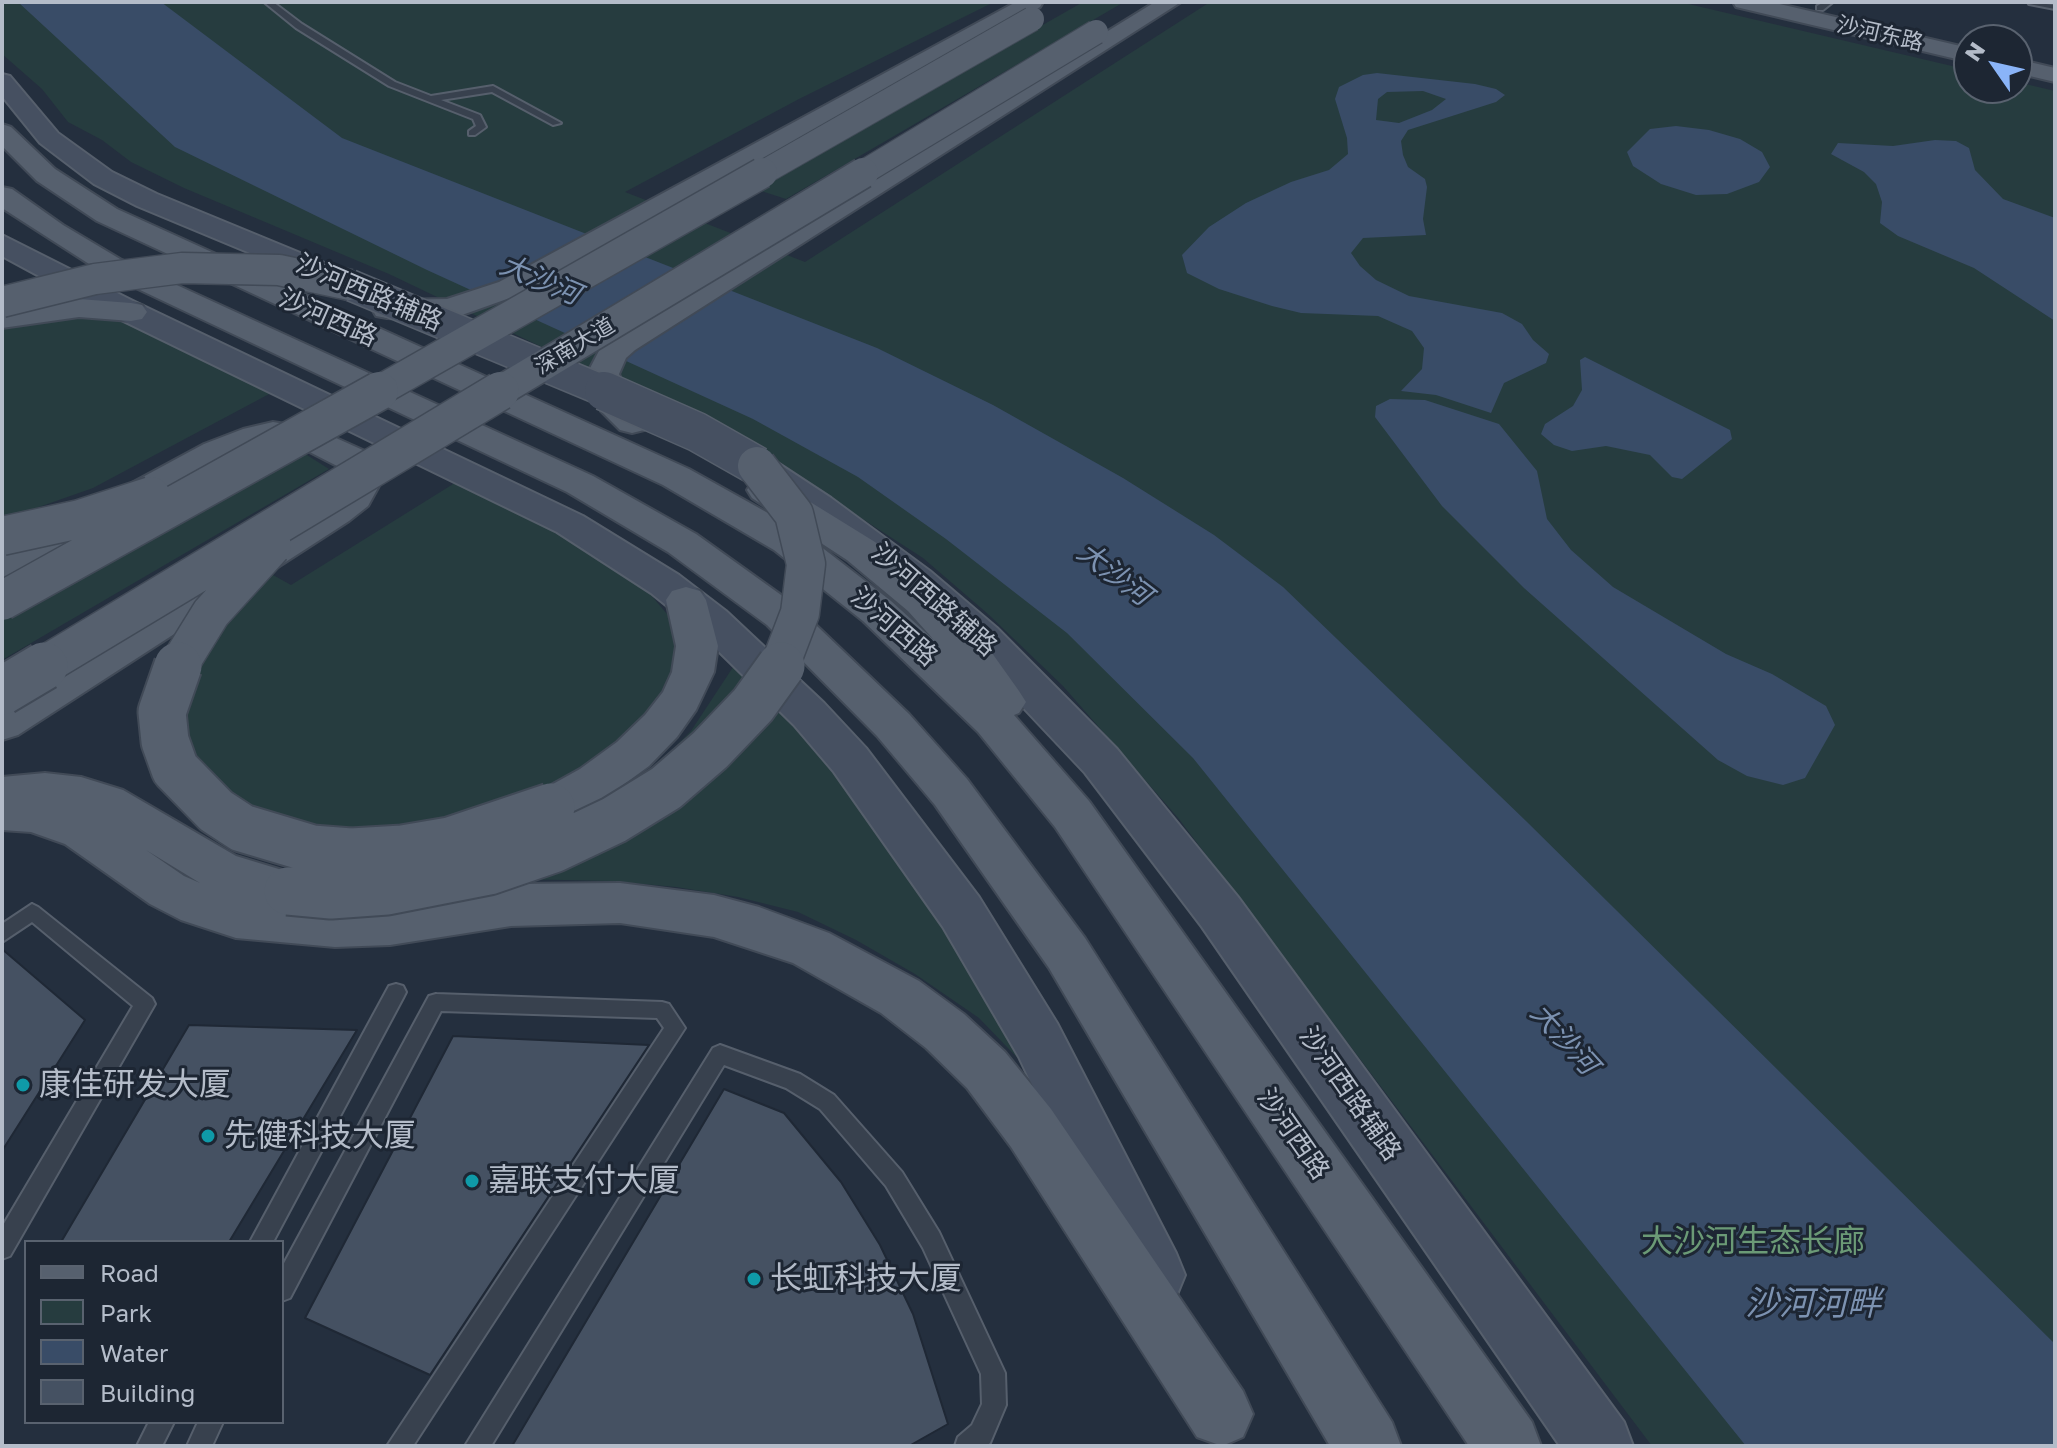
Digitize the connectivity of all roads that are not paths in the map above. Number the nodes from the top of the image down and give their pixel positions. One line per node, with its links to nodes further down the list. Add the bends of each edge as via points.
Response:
1 (268, 2): 17 (lane, via 392,84)
2 (1147, 2): 31 (main road, 深南大道, bridge)
3 (1170, 2): 39 (main road, via 656,320 612,354 603,374 613,404 636,426 807,515 922,602 980,667 1009,710)
4 (1744, 2): 11 (main road, 沙河东路)
5 (1795, 2): 7 (main road, 沙河东路)
6 (2032, 2): 8 (lane)
7 (1824, 5): 10 (main road, 沙河东路)
8 (2055, 7)
9 (1039, 10): 22 (main road, bridge, via 494,296 451,308 404,312 370,306 270,265); 30 (main road, bridge)
10 (1953, 39)
11 (1953, 51)
12 (2033, 58): 13 (main road)
13 (2055, 63)
14 (2033, 70): 15 (main road)
15 (2055, 75)
16 (2, 81): 26 (main road, 沙河西路辅路, bridge, via 49,138 103,178)
17 (427, 99): 18 (lane, via 493,89); 20 (lane, via 477,117 481,127)
18 (556, 123)
19 (2, 132): 22 (main road, 沙河西路, via 46,175)
20 (472, 133)
21 (2, 195): 25 (main road, 沙河西路)
22 (107, 215): 39 (main road, 沙河西路, via 676,477 788,541 918,647)
23 (2, 223): 25 (main road)
24 (2, 244): 28 (main road)
25 (110, 265): 55 (main road, 沙河西路, via 580,484 729,575 841,671 951,792 1067,953)
26 (350, 285): 27 (main road, bridge, via 279,270 182,268 95,279); 32 (main road, 沙河西路辅路, bridge, via 652,411)
27 (2, 302)
28 (131, 312): 29 (main road, via 79,308); 35 (main road, via 523,500 609,548)
29 (2, 319)
30 (319, 425): 33 (main road, bridge, via 187,483 80,519); 36 (main road, bridge)
31 (380, 463): 35 (main road, bridge, via 274,544 231,589 187,647 170,681 162,712 175,769 216,811 242,828 312,849 351,852 450,841 551,807 633,754 681,699 697,646); 37 (main road, 深南大道, bridge)
32 (757, 466): 40 (main road, bridge, via 794,514 806,564 800,613 782,664 753,705 666,788 553,849 489,871 387,891 288,891 222,872 107,803 45,791); 57 (main road, 沙河西路辅路, via 916,580 982,638 1101,761 1220,912)
33 (2, 536)
34 (2, 569): 38 (main road, via 255,436 304,436 352,459 367,475 355,498 336,513)
35 (686, 600): 49 (main road, via 759,665 850,760 961,912 1038,1040)
36 (2, 601)
37 (2, 691)
38 (2, 724)
39 (1036, 767): 56 (main road, 沙河西路)
40 (2, 794)
41 (2, 812): 49 (main road, via 32,814 82,831 167,890 236,917 335,926 390,924 511,905 620,903 714,916 811,948 900,997 986,1070 1031,1128)
42 (2, 934): 45 (lane, via 32,912 145,1004)
43 (396, 992): 44 (lane)
44 (262, 1240)
45 (2, 1248)
46 (284, 1286): 52 (lane, via 436,1002 662,1010 675,1028)
47 (161, 1424): 50 (lane)
48 (210, 1424): 51 (lane)
49 (1229, 1430)
50 (149, 1446)
51 (199, 1446)
52 (399, 1446)
53 (477, 1446): 54 (lane, via 720,1054 793,1081 827,1102 894,1179 931,1240 993,1373 994,1405 981,1434)
54 (967, 1446)
55 (1368, 1446)
56 (1508, 1446)
57 (1600, 1446)

